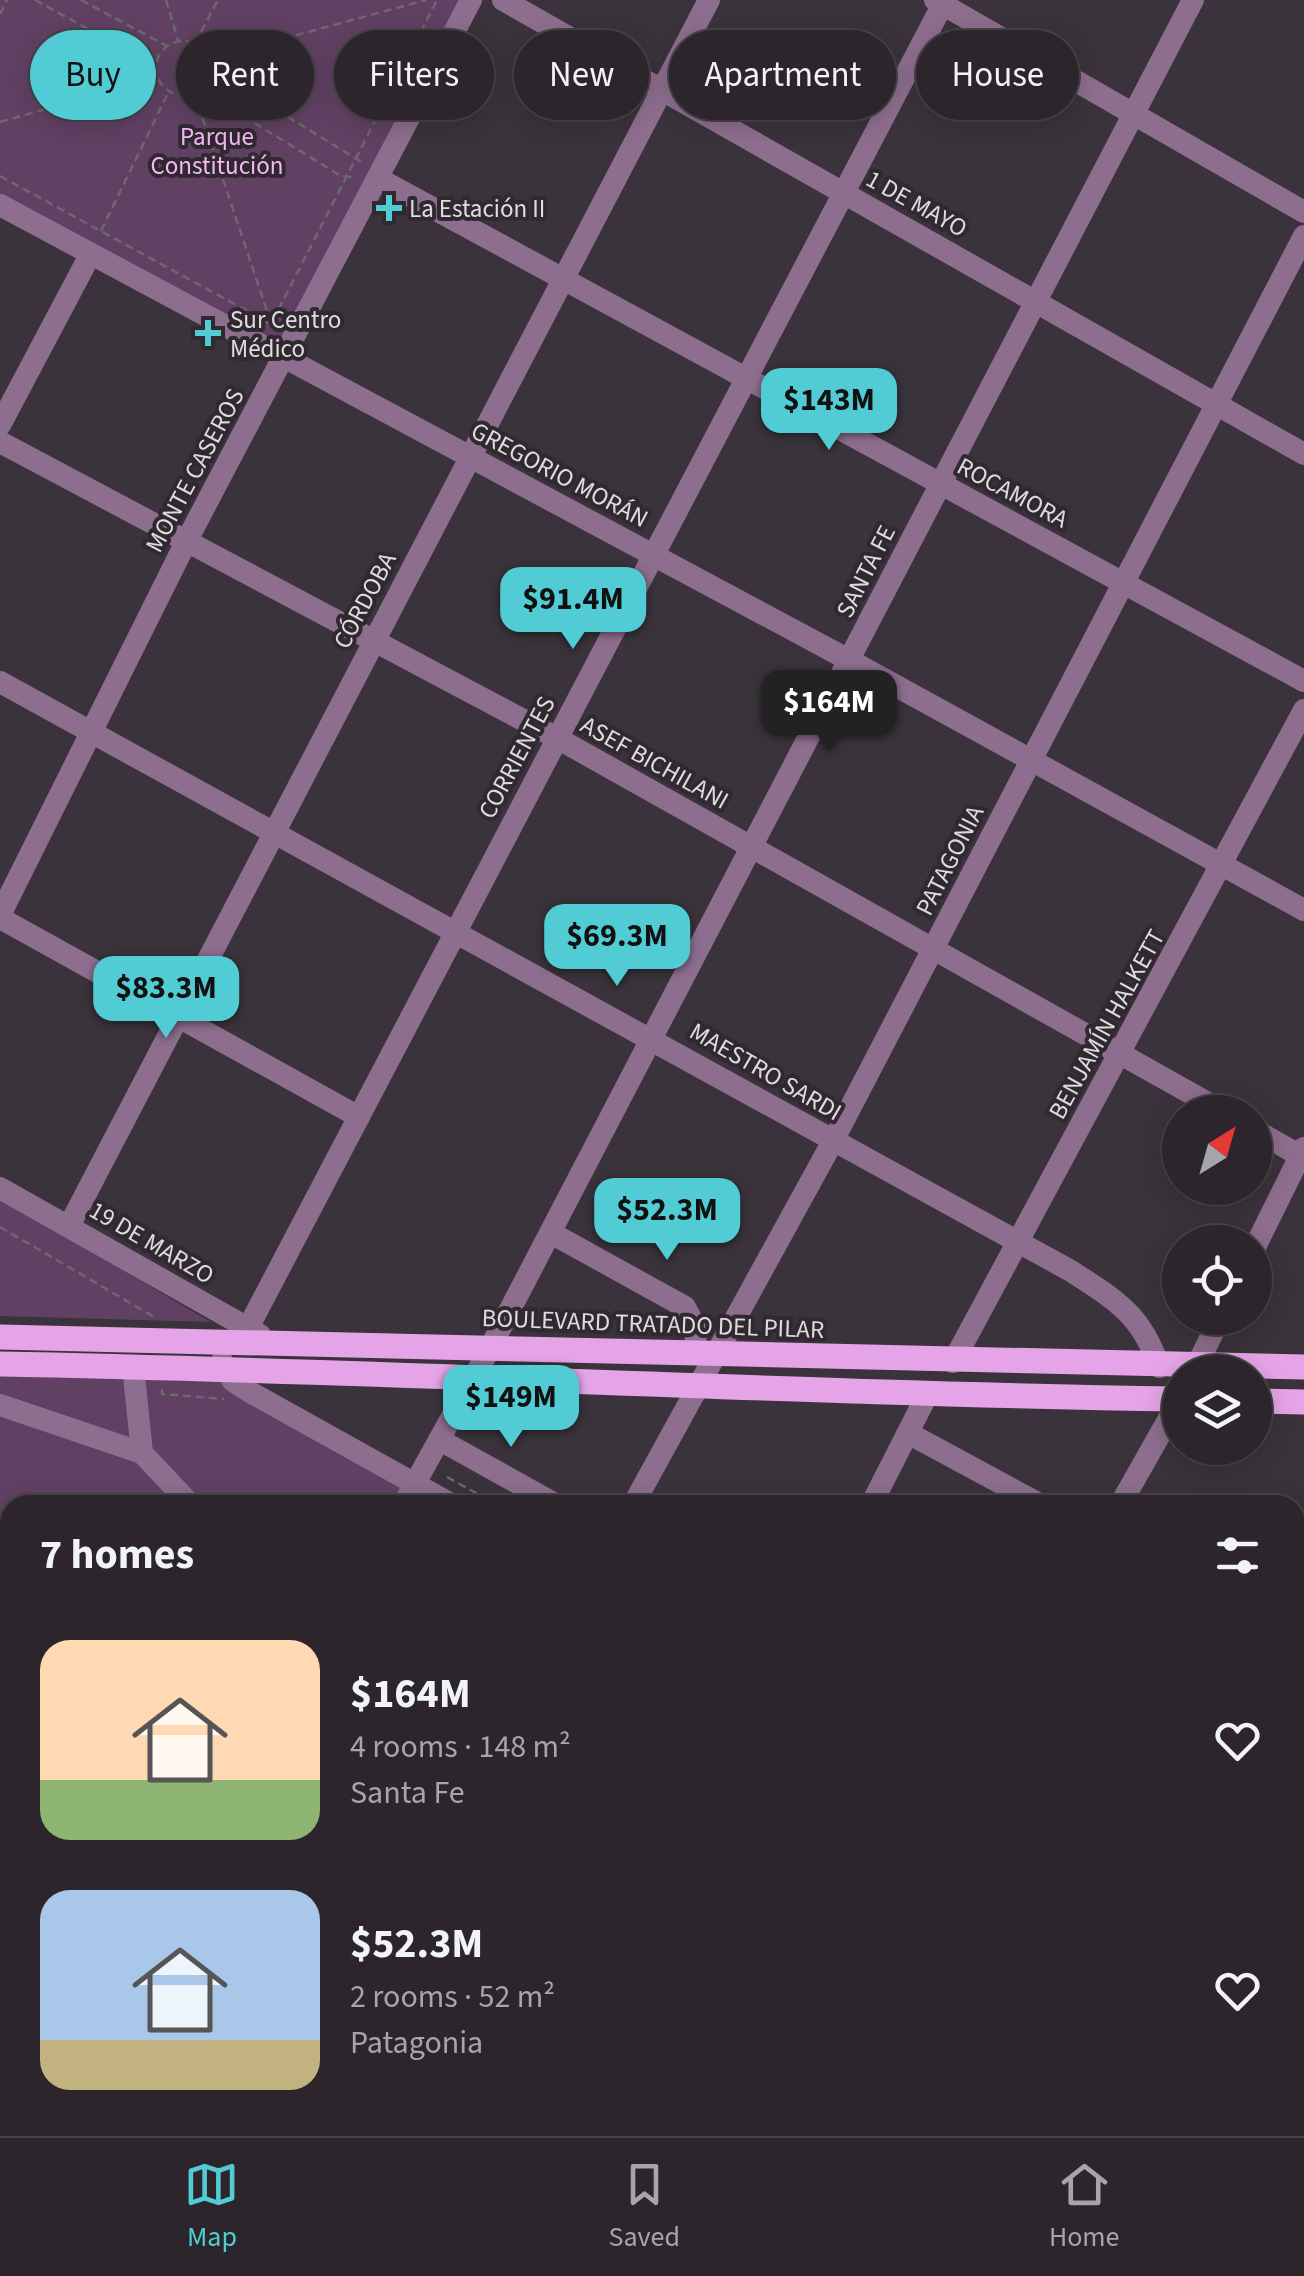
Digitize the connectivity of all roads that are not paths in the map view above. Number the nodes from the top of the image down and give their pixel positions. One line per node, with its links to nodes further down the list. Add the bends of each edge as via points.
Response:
1 (471, 0): 8 (street, MONTE CASEROS)
2 (503, 0): 6 (street, 1 DE MAYO)
3 (709, 0): 6 (street, CÓRDOBA)
4 (1193, 0): 7 (street, SANTA FE)
5 (941, 1): 7 (street); 9 (street, CORRIENTES)
6 (662, 90): 9 (street, 1 DE MAYO); 14 (street, CÓRDOBA)
7 (1133, 115): 11 (street); 15 (street, SANTA FE)
8 (378, 178): 14 (street, ROCAMORA); 16 (street, MONTE CASEROS)
9 (844, 193): 15 (street, 1 DE MAYO); 17 (street, CORRIENTES)
10 (0, 205): 13 (street, GREGORIO MORÁN)
11 (1304, 212)
12 (1304, 236): 18 (street, PATAGONIA)
13 (90, 255): 16 (street, GREGORIO MORÁN); 19 (street)
14 (564, 279): 17 (street, ROCAMORA); 22 (street, CÓRDOBA)
15 (1036, 302): 18 (street, 1 DE MAYO); 23 (street, SANTA FE)
16 (283, 359): 22 (street, GREGORIO MORÁN); 24 (street, MONTE CASEROS)
17 (746, 378): 23 (street, ROCAMORA); 25 (street, CORRIENTES)
18 (1217, 404): 21 (street, 1 DE MAYO); 26 (street, PATAGONIA)
19 (0, 424)
20 (0, 442): 24 (street, ASEF BICHILANI)
21 (1304, 454)
22 (470, 458): 25 (street, GREGORIO MORÁN); 27 (street, CÓRDOBA)
23 (941, 484): 26 (street, ROCAMORA); 28 (street, SANTA FE)
24 (185, 544): 27 (street, ASEF BICHILANI); 32 (street, MONTE CASEROS)
25 (654, 554): 28 (street, GREGORIO MORÁN); 33 (street, CORRIENTES)
26 (1124, 583): 29 (street, ROCAMORA); 34 (street, PATAGONIA)
27 (374, 642): 33 (street, ASEF BICHILANI); 35 (street, CÓRDOBA)
28 (849, 660): 34 (street, GREGORIO MORÁN); 36 (street, SANTA FE)
29 (1304, 681)
30 (0, 682): 32 (street, MAESTRO SARDI)
31 (1304, 710): 37 (street, BENJAMÍN HALKETT)
32 (92, 734): 35 (street, MAESTRO SARDI); 39 (street, MONTE CASEROS)
33 (557, 738): 36 (street, ASEF BICHILANI); 40 (street, CORRIENTES)
34 (1032, 760): 37 (street, GREGORIO MORÁN); 41 (street, PATAGONIA)
35 (274, 833): 40 (street, MAESTRO SARDI); 42 (street, CÓRDOBA)
36 (752, 847): 41 (street, ASEF BICHILANI); 43 (street, SANTA FE)
37 (1224, 865): 38 (street, GREGORIO MORÁN); 44 (street, BENJAMÍN HALKETT)
38 (1304, 910)
39 (0, 917): 42 (street)
40 (457, 930): 43 (street, MAESTRO SARDI); 46 (street, CORRIENTES)
41 (934, 948): 44 (street, ASEF BICHILANI); 48 (street, PATAGONIA)
42 (178, 1018): 46 (street); 52 (street, CÓRDOBA)
43 (652, 1038): 48 (street, MAESTRO SARDI); 53 (street, SANTA FE)
44 (1122, 1053): 45 (street, ASEF BICHILANI); 54 (street, BENJAMÍN HALKETT)
45 (1195, 1095)
46 (359, 1117): 55 (street, CORRIENTES)
47 (1272, 1138): 49 (street)
48 (834, 1141): 54 (street, MAESTRO SARDI); 61 (street, PATAGONIA)
49 (1303, 1154): 51 (street)
50 (0, 1188): 52 (street, 19 DE MARZO)
51 (1266, 1225)
52 (69, 1226): 55 (street, 19 DE MARZO)
53 (551, 1232): 60 (street, SANTA FE); 61 (street, via 685,1307)
54 (1018, 1241): 63 (street, BENJAMÍN HALKETT); 66 (street, MAESTRO SARDI, via 1127,1309 1148,1334)
55 (248, 1328): 58 (street, 19 DE MARZO)
56 (0, 1337): 57 (main road, BOULEVARD TRATADO DEL PILAR)
57 (132, 1340): 62 (main road, BOULEVARD TRATADO DEL PILAR); 65 (main road)
58 (276, 1344): 59 (main road, BOULEVARD TRATADO DEL PILAR); 62 (main road, BOULEVARD TRATADO DEL PILAR)
59 (376, 1346): 60 (main road, BOULEVARD TRATADO DEL PILAR); 69 (main road)
60 (490, 1348): 61 (main road, BOULEVARD TRATADO DEL PILAR); 70 (street, SANTA FE)
61 (706, 1354): 63 (main road, BOULEVARD TRATADO DEL PILAR); 71 (street, PATAGONIA)
62 (222, 1355): 65 (main road, BOULEVARD TRATADO DEL PILAR); 69 (main road, BOULEVARD TRATADO DEL PILAR); 81 (street, via 250,1392)
63 (953, 1362): 66 (main road, BOULEVARD TRATADO DEL PILAR)
64 (0, 1364): 65 (main road, BOULEVARD TRATADO DEL PILAR)
65 (133, 1366): 80 (street)
66 (1160, 1366)
67 (1272, 1367): 68 (main road, BOULEVARD TRATADO DEL PILAR)
68 (1304, 1368)
69 (378, 1373): 70 (main road, BOULEVARD TRATADO DEL PILAR)
70 (476, 1376): 71 (main road, BOULEVARD TRATADO DEL PILAR); 79 (street, SANTA FE)
71 (699, 1385): 72 (main road, BOULEVARD TRATADO DEL PILAR); 86 (street, PATAGONIA)
72 (927, 1395): 73 (main road, BOULEVARD TRATADO DEL PILAR); 78 (street)
73 (1162, 1399)
74 (1272, 1401): 75 (main road)
75 (1304, 1402)
76 (0, 1404): 80 (street)
77 (1162, 1431): 89 (street)
78 (908, 1433): 87 (street); 88 (street)
79 (440, 1440): 81 (street, SANTA FE); 85 (street)
80 (142, 1453): 82 (street)
81 (416, 1484): 83 (street, SANTA FE); 84 (street)
82 (182, 1495)
83 (410, 1495)
84 (435, 1495)
85 (539, 1495)
86 (638, 1495)
87 (876, 1495)
88 (1023, 1495)
89 (1126, 1495)

